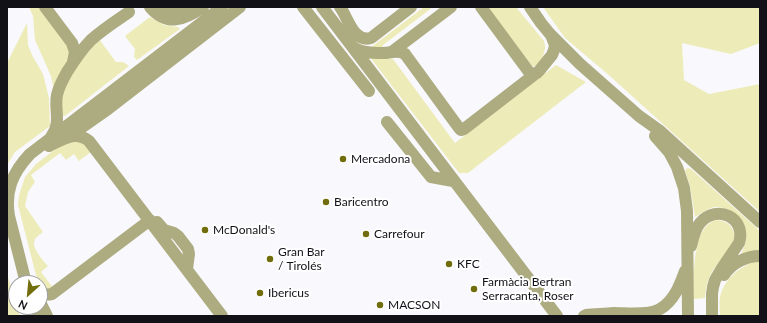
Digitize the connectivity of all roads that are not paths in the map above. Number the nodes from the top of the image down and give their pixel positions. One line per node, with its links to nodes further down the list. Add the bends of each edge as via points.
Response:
1 (45, 7): 20 (street, via 75,48)
2 (150, 7): 14 (street, via 160,16 173,20 182,19)
3 (166, 7): 14 (street, via 174,12 188,14)
4 (222, 7): 27 (street)
5 (240, 7): 26 (street, via 108,109)
6 (303, 7): 22 (street)
7 (322, 7): 18 (street)
8 (333, 7): 16 (street)
9 (340, 7): 16 (street)
10 (411, 7): 16 (street, via 371,38 361,38)
11 (451, 7): 19 (street)
12 (482, 7): 21 (street, via 529,72)
13 (531, 8): 17 (street)
14 (200, 9)
15 (128, 12): 20 (street, via 92,39)
16 (348, 24)
17 (550, 34): 21 (street, via 554,41 554,50); 23 (street)
18 (351, 45): 19 (street, via 361,51); 29 (street)
19 (393, 51): 21 (street, via 405,54 461,130)
20 (73, 63): 27 (street, via 59,87 56,101 58,122)
21 (536, 73)
22 (369, 92)
23 (639, 116): 31 (street, via 660,131); 34 (street, via 669,152 677,167 684,188 687,211)
24 (387, 122): 29 (street, via 432,176)
25 (81, 136): 26 (street); 30 (street, via 89,141); 35 (street, via 89,134 94,137 164,230 178,236 188,249)
26 (67, 137): 28 (street)
27 (49, 139): 28 (street)
28 (30, 154): 32 (street, via 14,175 9,188 7,207)
29 (453, 181): 41 (street)
30 (150, 220): 35 (street); 38 (street)
31 (760, 222)
32 (17, 250): 36 (street); 37 (street)
33 (760, 256): 39 (street, via 747,258 731,266 721,279)
34 (688, 262): 39 (street, via 695,232 706,217 721,213 740,227 741,237 736,248 715,280); 42 (street, via 679,287 661,309 651,312); 43 (street)
35 (187, 269): 40 (street)
36 (24, 275)
37 (30, 275)
38 (48, 295)
39 (712, 303): 44 (street)
40 (222, 316)
41 (557, 316)
42 (584, 316)
43 (688, 316)
44 (712, 316)

